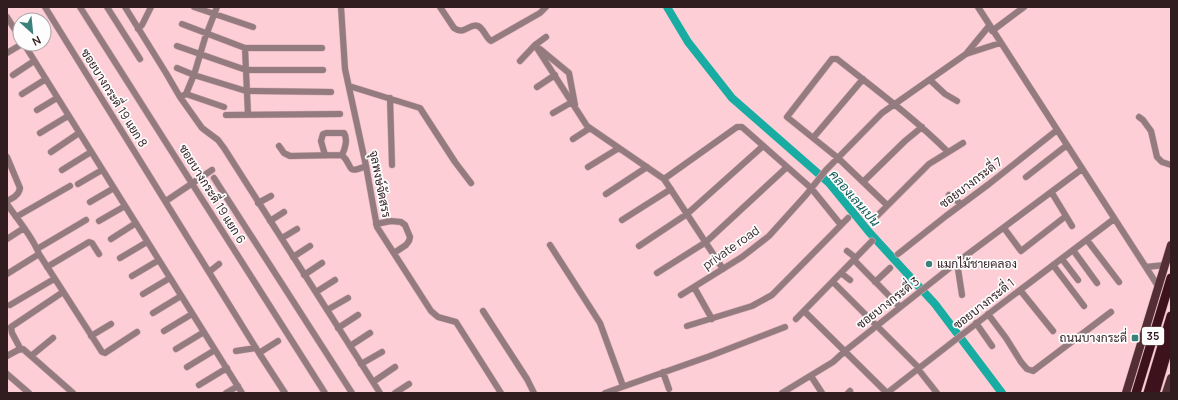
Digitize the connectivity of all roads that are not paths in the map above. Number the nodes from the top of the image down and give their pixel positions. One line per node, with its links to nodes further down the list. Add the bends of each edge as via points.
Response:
1 (45, 7): 108 (street, ซอยบางกระดี่ 19 แยก 8)
2 (80, 7): 97 (street, ซอยบางกระดี่ 19 แยก 6)
3 (107, 7): 32 (street)
4 (125, 7): 19 (street)
5 (151, 7): 19 (street)
6 (194, 7): 13 (street)
7 (217, 7): 13 (street)
8 (340, 7): 43 (street, จุลพงษ์จัดสรร)
9 (440, 7): 10 (street, via 457,31 477,26 491,41 540,14)
10 (546, 7)
11 (978, 7): 18 (street)
12 (1024, 7): 18 (street)
13 (214, 14): 17 (street); 20 (street)
14 (7, 17): 16 (street)
15 (182, 24): 20 (street)
16 (9, 27)
17 (253, 27)
18 (991, 28): 22 (street); 23 (street)
19 (138, 29): 48 (street)
20 (207, 34): 27 (street); 30 (street)
21 (546, 37): 25 (street)
22 (980, 38): 26 (street); 31 (street)
23 (1000, 43): 26 (street); 65 (street)
24 (177, 46): 30 (street)
25 (537, 47): 38 (street); 55 (street, via 569,73)
26 (986, 47): 31 (street)
27 (245, 48): 28 (street); 35 (street)
28 (322, 48)
29 (28, 52): 33 (street)
30 (200, 54): 35 (street); 39 (street)
31 (966, 54): 42 (street)
32 (140, 59)
33 (34, 61): 37 (street); 40 (street)
34 (177, 68): 39 (street)
35 (246, 70): 36 (street); 45 (street)
36 (323, 70)
37 (13, 75)
38 (555, 75): 44 (street); 52 (street)
39 (193, 76): 45 (street); 48 (street)
40 (46, 79): 47 (street); 49 (street)
41 (863, 79): 53 (street); 68 (street); 68 (street, via 837,59 832,59 788,115 788,118)
42 (930, 80): 51 (street); 53 (street)
43 (348, 86): 50 (street); 84 (street, จุลพงษ์จัดสรร)
44 (537, 87)
45 (246, 91): 46 (street); 60 (street)
46 (331, 92)
47 (22, 94)
48 (183, 96): 54 (street); 110 (street, via 202,128 220,142)
49 (57, 98): 56 (street); 61 (street)
50 (390, 98): 82 (street); 95 (street, via 422,110)
51 (957, 101)
52 (572, 102): 55 (street); 59 (street)
53 (896, 104): 63 (street); 81 (street, via 882,113)
54 (224, 107)
55 (576, 109): 64 (street)
56 (36, 110)
57 (226, 114): 60 (street)
58 (340, 114): 60 (street)
59 (553, 114)
60 (248, 115)
61 (68, 116): 66 (street); 67 (street)
62 (1139, 117): 83 (street, via 1151,130 1157,156 1162,162)
63 (922, 127): 77 (street); 96 (street)
64 (590, 128): 69 (street); 74 (street)
65 (1057, 130): 71 (street); 112 (street, ซอยบางกระดี่ 7)
66 (40, 132)
67 (79, 134): 75 (street); 76 (street)
68 (813, 138): 81 (street)
69 (573, 139)
70 (963, 143): 77 (street)
71 (1067, 145): 88 (street); 92 (street)
72 (279, 146): 78 (street, via 290,156)
73 (763, 146): 87 (street); 94 (street, via 739,126); 116 (street)
74 (619, 148): 85 (street); 86 (street)
75 (51, 152)
76 (91, 152): 89 (street); 90 (street)
77 (948, 152): 113 (street, via 929,164)
78 (325, 155): 79 (street); 79 (street, via 321,141 323,134 344,133 345,149)
79 (342, 155): 84 (street, via 353,170)
80 (7, 158): 107 (street, via 20,188 18,194)
81 (838, 158): 96 (street); 101 (street, private road)
82 (392, 165)
83 (1171, 165)
84 (366, 166): 127 (street, จุลพงษ์จัดสรร)
85 (588, 167)
86 (647, 167): 94 (street); 104 (street)
87 (787, 167): 101 (street); 139 (street)
88 (1082, 169): 103 (street, ซอยบางกระดี่ 3); 121 (street)
89 (62, 170)
90 (102, 170): 98 (street); 100 (street)
91 (212, 170): 97 (street)
92 (1026, 177)
93 (214, 178): 253 (street)
94 (664, 179): 102 (street)
95 (471, 182)
96 (863, 182): 113 (street)
97 (192, 183): 108 (street); 252 (street, ซอยบางกระดี่ 19 แยก 6)
98 (78, 184)
99 (70, 186): 119 (street)
100 (114, 188): 109 (street); 114 (street)
101 (811, 188): 128 (street); 163 (street, private road, via 769,236)
102 (670, 189): 116 (street); 124 (street)
103 (1052, 193): 118 (street); 131 (street, ซอยบางกระดี่ 3)
104 (606, 194)
105 (271, 196): 110 (street)
106 (948, 196): 112 (street)
107 (7, 201)
108 (166, 201): 164 (street)
109 (90, 202)
110 (258, 203): 123 (street)
111 (7, 204): 119 (street)
112 (961, 204): 149 (street, ซอยบางกระดี่ 7)
113 (887, 205): 117 (street)
114 (125, 206): 125 (street); 126 (street)
115 (284, 212): 123 (street)
116 (687, 214): 139 (street); 143 (street)
117 (878, 215)
118 (1066, 216): 129 (street); 131 (street, via 1019,253)
119 (16, 217): 130 (street)
120 (848, 218): 128 (street)
121 (1114, 219): 136 (street, ซอยบางกระดี่ 1); 161 (street)
122 (86, 220): 145 (street)
123 (270, 220): 133 (street)
124 (622, 220)
125 (99, 221)
126 (136, 223): 135 (street); 138 (street)
127 (376, 224): 147 (street, จุลพงษ์จัดสรร); 147 (street, via 391,221 405,225 409,241)
128 (841, 225): 203 (street, via 772,295 752,306)
129 (1072, 226)
130 (24, 228): 134 (street); 145 (street)
131 (1004, 228): 156 (street, ซอยบางกระดี่ 3)
132 (297, 229): 133 (street)
133 (282, 238): 150 (street)
134 (7, 239)
135 (111, 239)
136 (1087, 240): 144 (street, ซอยบางกระดี่ 1); 178 (street)
137 (872, 241): 152 (street)
138 (147, 242): 151 (street); 154 (street)
139 (706, 242): 163 (street); 165 (street)
140 (550, 245): 244 (street, via 600,323)
141 (1171, 245): 159 (main road, 35)
142 (310, 246): 150 (street)
143 (639, 246)
144 (1073, 250): 153 (street, ซอยบางกระดี่ 1); 179 (street)
145 (38, 251): 160 (street); 167 (street)
146 (848, 251): 152 (street)
147 (394, 253): 256 (street, จุลพงษ์จัดสรร, via 434,315 458,324)
148 (99, 254): 160 (street, via 89,242)
149 (898, 254)
150 (293, 257): 168 (street)
151 (120, 258)
152 (855, 259): 166 (street); 177 (street)
153 (1062, 259): 158 (street, ซอยบางกระดี่ 1); 175 (street)
154 (159, 260): 169 (street); 170 (street)
155 (322, 263): 168 (street)
156 (956, 263): 189 (street); 193 (street, ซอยบางกระดี่ 3)
157 (219, 264): 164 (street)
158 (1053, 265): 183 (street, ซอยบางกระดี่ 1); 192 (street)
159 (1165, 265): 161 (street); 180 (main road, 35)
160 (47, 267): 172 (street)
161 (1146, 267): 180 (street)
162 (890, 268): 177 (street)
163 (723, 269): 181 (street, private road)
164 (209, 272): 225 (street)
165 (657, 273)
166 (842, 273): 174 (street); 176 (street)
167 (7, 274)
168 (304, 275): 185 (street)
169 (132, 276)
170 (170, 278): 186 (street); 188 (street)
171 (1171, 278): 264 (highway, 35)
172 (54, 279): 184 (street); 191 (street)
173 (335, 280): 185 (street)
174 (850, 280)
175 (1078, 280)
176 (832, 282): 196 (street); 208 (street)
177 (876, 282): 193 (street)
178 (1119, 282)
179 (1097, 283)
180 (1158, 286): 263 (main road, 35)
181 (694, 287): 187 (street, private road); 203 (street)
182 (1171, 287): 265 (highway)
183 (1020, 290): 200 (street, ซอยบางกระดี่ 1); 212 (street)
184 (63, 292): 216 (street); 220 (street, via 11,327)
185 (316, 292): 194 (street)
186 (143, 294)
187 (681, 295)
188 (181, 296): 198 (street); 199 (street)
189 (962, 296)
190 (348, 298): 194 (street)
191 (10, 305)
192 (1084, 306)
193 (900, 307): 208 (street, ซอยบางกระดี่ 3)
194 (327, 310): 210 (street)
195 (483, 311): 257 (street)
196 (804, 311): 204 (street); 227 (street)
197 (1111, 312): 200 (street, via 1033,371 1027,370)
198 (153, 313)
199 (192, 314): 211 (street); 214 (street)
200 (988, 314): 205 (street, ซอยบางกระดี่ 1)
201 (358, 315): 210 (street)
202 (1171, 316): 266 (highway)
203 (712, 319): 207 (street)
204 (796, 319)
205 (976, 323): 222 (street); 235 (street, ซอยบางกระดี่ 1)
206 (111, 324): 216 (street)
207 (687, 326)
208 (877, 326): 227 (street, ซอยบางกระดี่ 3); 235 (street)
209 (785, 327): 236 (street)
210 (338, 328): 221 (street)
211 (164, 331)
212 (1052, 331)
213 (137, 332): 216 (street, via 105,353)
214 (204, 332): 223 (street); 224 (street)
215 (370, 333): 221 (street)
216 (91, 336)
217 (53, 338): 230 (street)
218 (1171, 339): 267 (highway, 35)
219 (278, 341): 225 (street)
220 (19, 346)
221 (350, 346): 231 (street)
222 (992, 346)
223 (176, 349)
224 (215, 350): 232 (street); 233 (street)
225 (257, 350): 226 (street); 251 (street)
226 (236, 351)
227 (845, 351): 238 (street, ซอยบางกระดี่ 3); 261 (street)
228 (382, 352): 231 (street)
229 (7, 356): 230 (street, via 21,349)
230 (31, 356): 248 (street)
231 (361, 364): 240 (street)
232 (187, 367)
233 (226, 368): 242 (street); 243 (street)
234 (395, 368): 240 (street)
235 (918, 368): 261 (street, ซอยบางกระดี่ 1); 262 (street)
236 (663, 372): 244 (street); 245 (street)
237 (7, 374): 247 (street)
238 (811, 376): 259 (street, ซอยบางกระดี่ 3); 260 (street)
239 (1171, 378): 268 (main road)
240 (373, 382): 254 (street)
241 (409, 384): 246 (street)
242 (199, 385)
243 (238, 386): 249 (street); 250 (street)
244 (623, 386): 258 (street)
245 (669, 389)
246 (403, 391): 255 (street)
247 (29, 393)
248 (73, 393)
249 (226, 393)
250 (242, 393)
251 (285, 393)
252 (325, 393)
253 (352, 393)
254 (380, 393)
255 (395, 393)
256 (501, 393)
257 (534, 393)
258 (605, 393)
259 (784, 393)
260 (822, 393)
261 (887, 393)
262 (937, 393)
263 (1126, 393)
264 (1136, 393)
265 (1139, 393)
266 (1148, 393)
267 (1155, 393)
268 (1166, 393)

